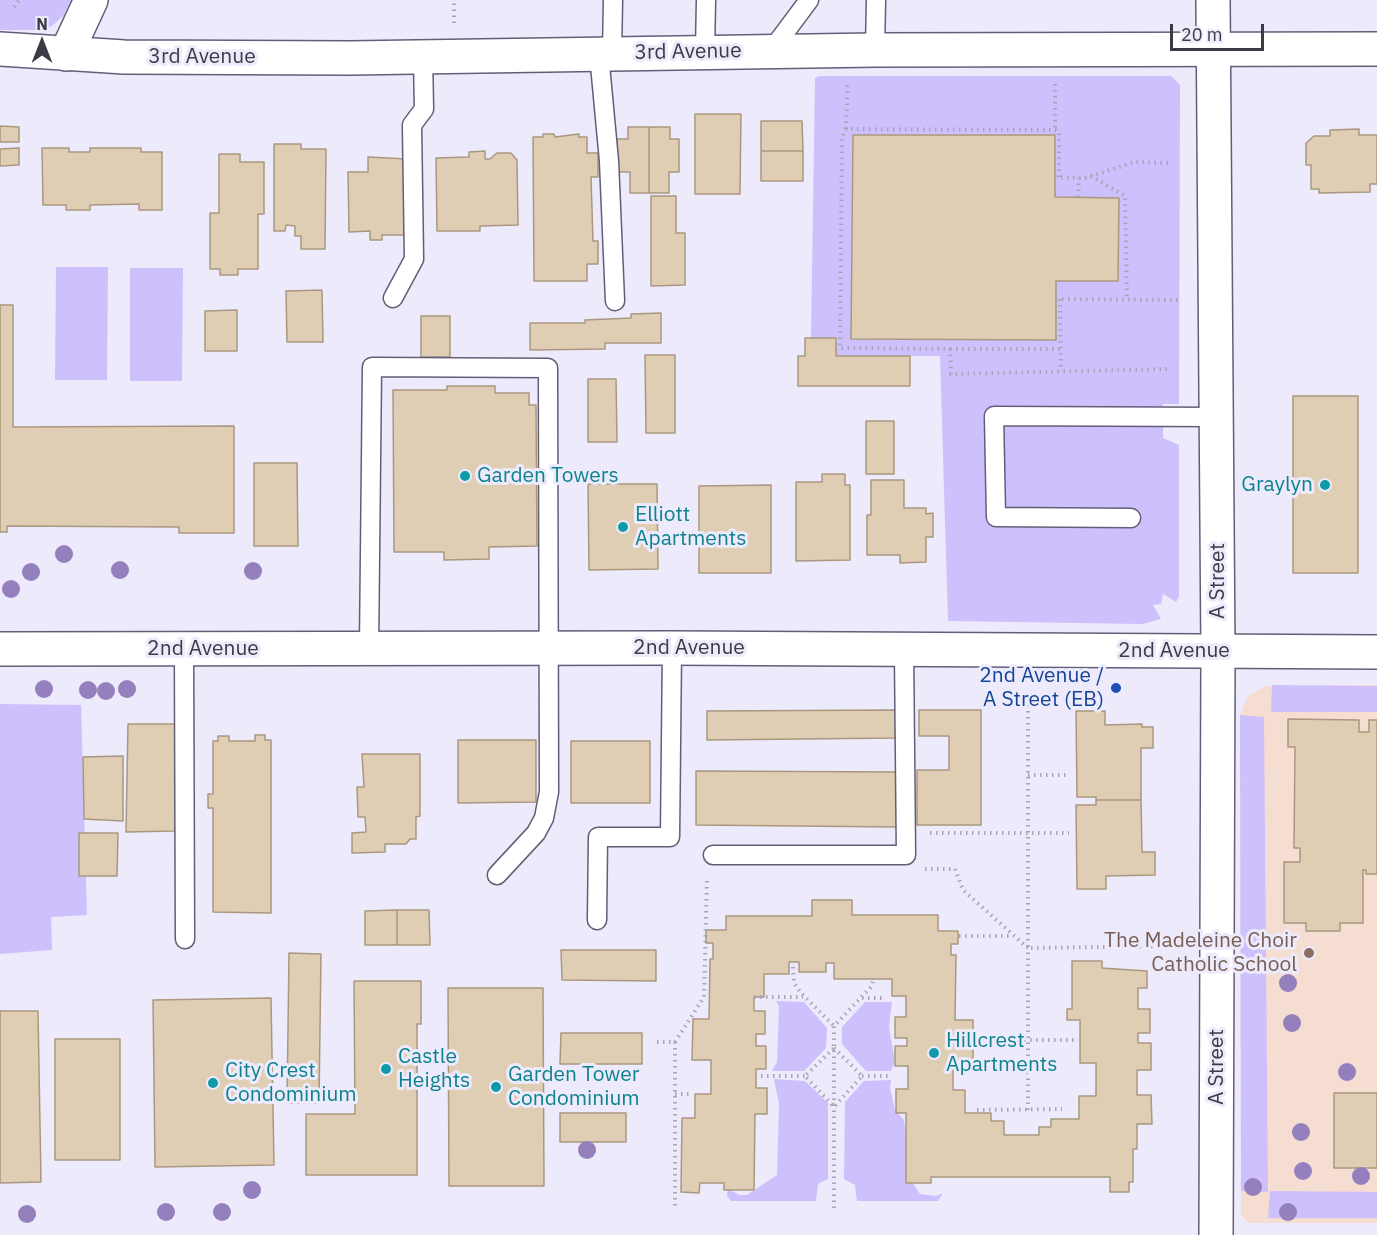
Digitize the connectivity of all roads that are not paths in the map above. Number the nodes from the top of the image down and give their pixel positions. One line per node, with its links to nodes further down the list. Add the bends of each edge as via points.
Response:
1 (91, 0): 13 (street)
2 (613, 0): 14 (lane)
3 (706, 0): 12 (lane)
4 (809, 0): 11 (lane)
5 (876, 0): 10 (lane)
6 (1213, 0): 7 (street, A Street)
7 (1213, 48): 9 (street, 3rd Avenue); 10 (street, 3rd Avenue); 18 (street, A Street)
8 (0, 49): 13 (street, 3rd Avenue)
9 (1377, 49)
10 (875, 50): 11 (street, 3rd Avenue)
11 (771, 51): 12 (street, 3rd Avenue)
12 (705, 52): 14 (street, 3rd Avenue)
13 (66, 54): 15 (street, 3rd Avenue)
14 (605, 54): 15 (street, 3rd Avenue); 17 (lane)
15 (423, 57): 16 (lane, via 424,109 412,125 414,259)
16 (393, 298)
17 (615, 301)
18 (1216, 417): 19 (lane, via 994,416 996,517); 26 (street, A Street)
19 (1131, 518)
20 (672, 648): 24 (street, 2nd Avenue); 25 (street, 2nd Avenue); 30 (lane, via 670,837 598,837)
21 (0, 649): 22 (street, 2nd Avenue)
22 (184, 649): 23 (street, 2nd Avenue); 31 (lane)
23 (369, 649): 24 (street, 2nd Avenue); 24 (lane, via 372,367 548,368)
24 (549, 649): 29 (lane, via 549,792 544,818 536,833)
25 (904, 650): 26 (street, 2nd Avenue); 28 (lane, via 906,855)
26 (1218, 652): 27 (street, 2nd Avenue); 32 (street, A Street)
27 (1377, 652)
28 (710, 861)
29 (497, 875)
30 (597, 920)
31 (185, 939)
32 (1216, 1235)

